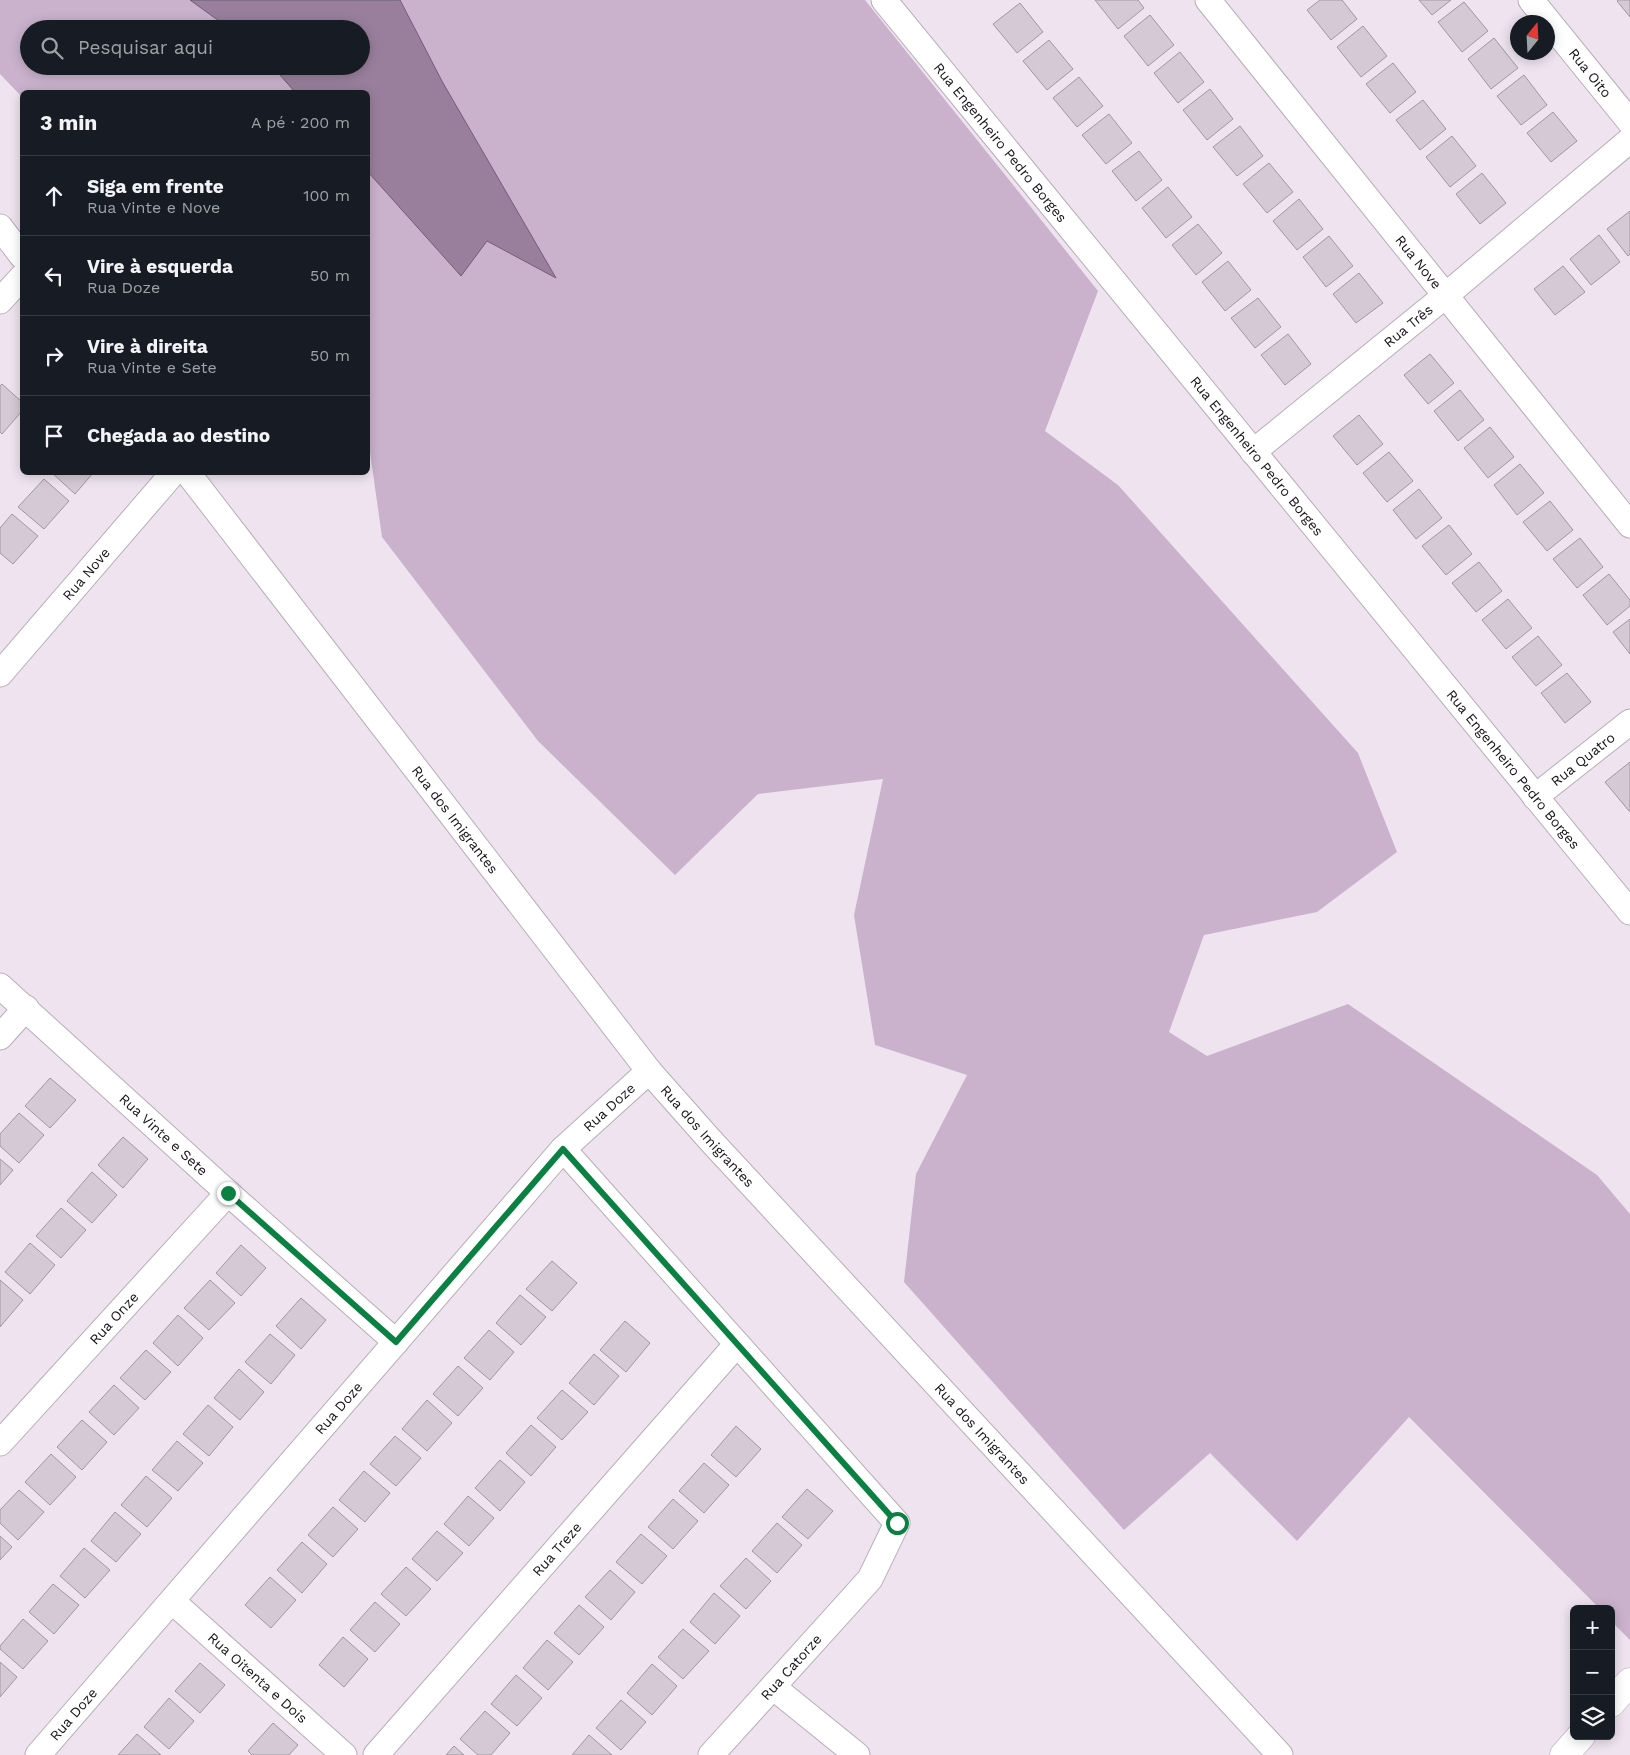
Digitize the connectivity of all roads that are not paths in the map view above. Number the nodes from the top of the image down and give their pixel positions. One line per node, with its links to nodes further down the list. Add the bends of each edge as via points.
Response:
1 (1208, 0): 9 (street, Rua Nove)
2 (1531, 0): 4 (street, Rua Oito)
3 (891, 2): 11 (street, Rua Engenheiro Pedro Borges)
4 (1630, 122)
5 (1630, 140): 9 (street, Rua Três)
6 (0, 227): 7 (street)
7 (20, 253)
8 (20, 279): 10 (street)
9 (1445, 296): 11 (street, Rua Três); 14 (street, Rua Nove)
10 (0, 301)
11 (1253, 452): 17 (street, Rua Engenheiro Pedro Borges)
12 (171, 475): 15 (street, Rua Nove)
13 (189, 475): 22 (street, Rua dos Imigrantes)
14 (1630, 525)
15 (0, 674)
16 (1630, 722): 17 (street, Rua Quatro)
17 (1535, 797): 18 (street, Rua Engenheiro Pedro Borges)
18 (1630, 912)
19 (0, 986): 20 (street, Rua Vinte e Sete)
20 (26, 1008): 21 (street); 24 (street, Rua Vinte e Sete)
21 (0, 1037)
22 (649, 1071): 23 (street, Rua Doze); 38 (street, Rua dos Imigrantes)
23 (563, 1149): 25 (street, Rua Doze); 26 (street)
24 (228, 1193): 25 (street, Rua Vinte e Sete); 27 (street, Rua Onze)
25 (396, 1342): 28 (street, Rua Doze)
26 (737, 1344): 30 (street, Rua Catorze, via 897,1523 870,1579); 35 (street, Rua Treze)
27 (0, 1443)
28 (172, 1601): 33 (street, Rua Doze); 34 (street, Rua Oitenta e Dois)
29 (1630, 1682): 31 (street)
30 (773, 1687): 36 (street, Rua Catorze); 37 (street)
31 (1615, 1699)
32 (1577, 1740): 39 (street)
33 (38, 1755)
34 (344, 1755)
35 (376, 1755)
36 (711, 1755)
37 (857, 1755)
38 (1280, 1755)
39 (1564, 1755)

